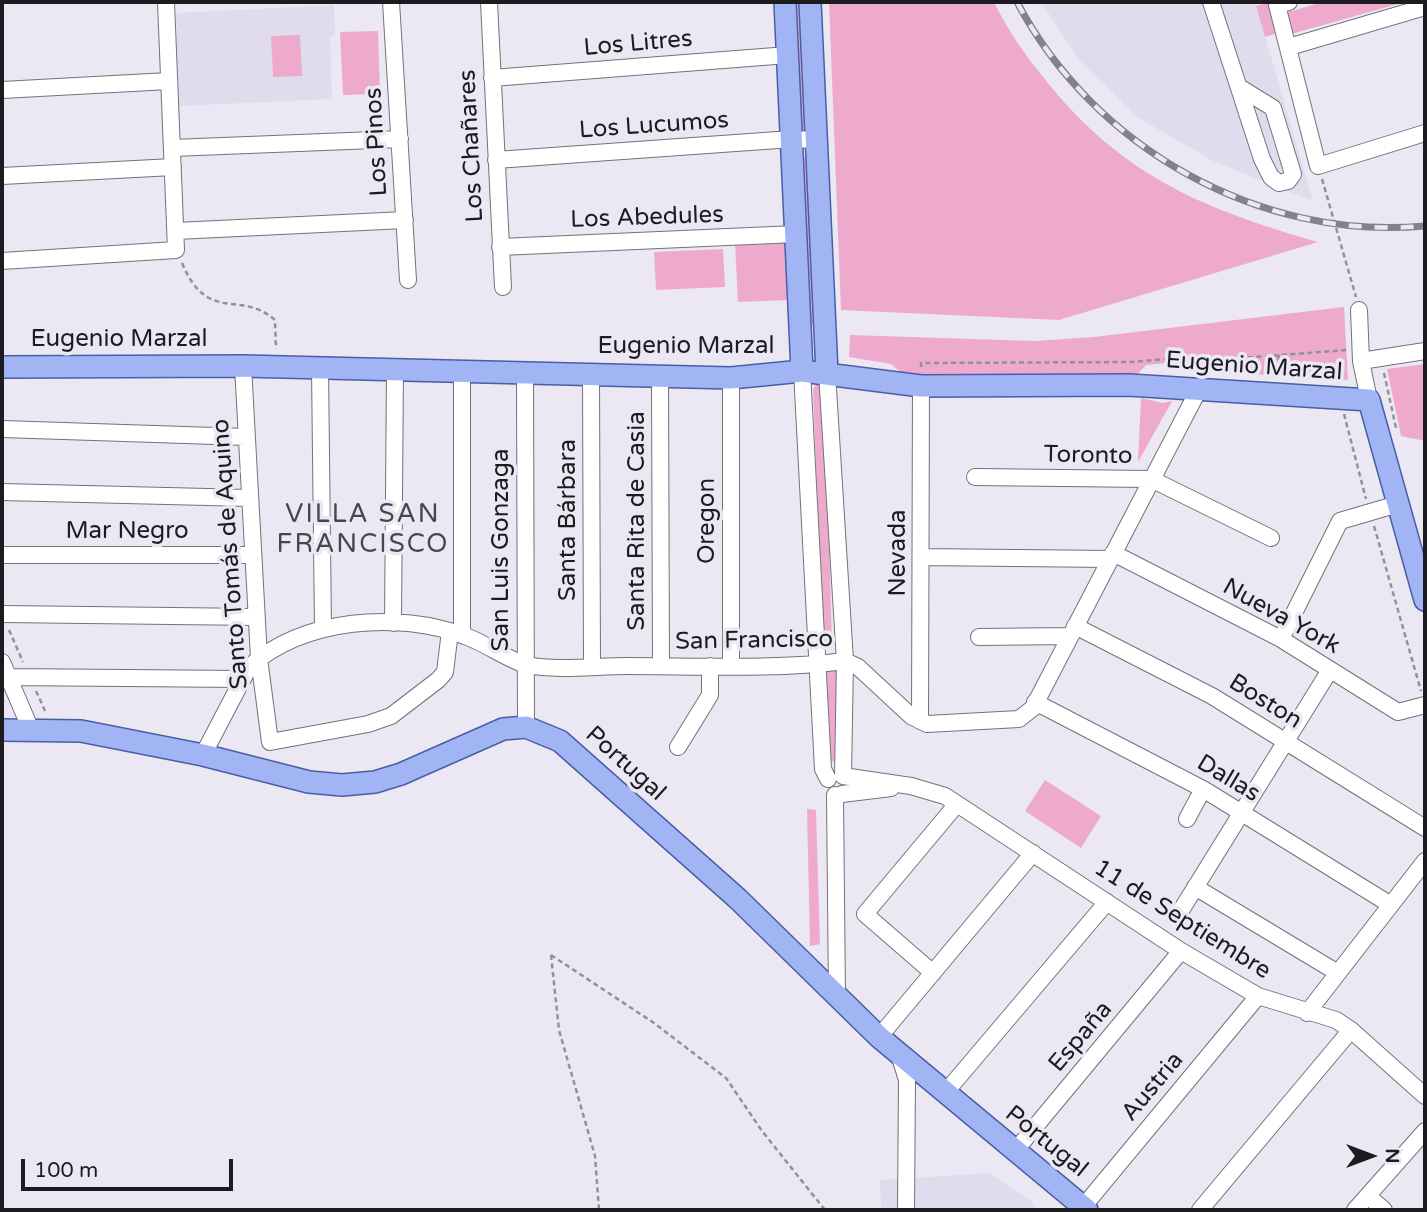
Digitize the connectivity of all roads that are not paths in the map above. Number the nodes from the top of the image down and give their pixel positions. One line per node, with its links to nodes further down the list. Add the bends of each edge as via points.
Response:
1 (166, 2): 12 (street)
2 (391, 2): 16 (street, Los Pinos)
3 (489, 2): 11 (street, Los Chañares)
4 (785, 2): 10 (main road)
5 (810, 2): 18 (main road)
6 (1210, 2): 13 (street)
7 (1289, 2): 9 (street, via 1277,5)
8 (1425, 8): 9 (street)
9 (1289, 47): 15 (street, via 1318,166)
10 (788, 55): 11 (street, Los Litres); 17 (main road)
11 (492, 78): 20 (street, Los Chañares)
12 (169, 81): 14 (street); 19 (street)
13 (1239, 87): 13 (street, via 1266,168 1279,183 1287,181 1293,174 1291,161 1273,108)
14 (2, 90)
15 (1425, 133)
16 (400, 139): 19 (street); 23 (street, Los Pinos)
17 (792, 139): 18 (street, Los Lucumos); 20 (street, Los Lucumos); 25 (main road)
18 (816, 140): 40 (main road)
19 (172, 148): 21 (street)
20 (496, 160): 26 (street, Los Chañares)
21 (173, 167): 22 (street); 24 (street)
22 (2, 176)
23 (405, 220): 24 (street); 28 (street, Los Pinos)
24 (176, 231): 27 (street, via 176,250)
25 (796, 234): 26 (street, Los Abedules); 38 (main road)
26 (500, 247): 29 (street, Los Chañares)
27 (2, 261)
28 (408, 280)
29 (503, 287)
30 (1359, 310): 32 (street)
31 (1425, 351): 32 (street, Eugenio Marzal, via 1381,358)
32 (1361, 355): 46 (street)
33 (243, 366): 34 (main road, Eugenio Marzal); 35 (main road, Eugenio Marzal); 48 (street, Santo Tomás de Aquino)
34 (2, 367)
35 (320, 368): 36 (main road, Eugenio Marzal); 63 (street)
36 (395, 369): 37 (main road, Eugenio Marzal); 62 (street)
37 (462, 371): 39 (main road, Eugenio Marzal); 65 (street)
38 (802, 372): 40 (main road, Eugenio Marzal); 43 (main road, Eugenio Marzal); 70 (street)
39 (525, 373): 41 (main road, Eugenio Marzal); 71 (street, San Luis Gonzaga)
40 (827, 373): 44 (main road, Eugenio Marzal); 69 (street)
41 (591, 374): 42 (main road, Eugenio Marzal); 73 (street, Santa Bárbara)
42 (660, 376): 43 (main road, Eugenio Marzal); 74 (street, Santa Rita de Casia)
43 (731, 378): 72 (street, Oregon)
44 (921, 386): 45 (main road, Eugenio Marzal); 58 (street, Nevada)
45 (1199, 389): 46 (main road, Eugenio Marzal); 50 (street)
46 (1369, 400): 53 (main road)
47 (2, 429): 48 (street)
48 (246, 437): 52 (street, Santo Tomás de Aquino)
49 (975, 477): 50 (street, Toronto)
50 (1151, 479): 54 (street, Toronto); 57 (street)
51 (2, 492): 52 (street)
52 (249, 498): 56 (street, Santo Tomás de Aquino)
53 (1398, 503): 59 (main road); 67 (street, via 1340,521)
54 (1271, 538)
55 (2, 555): 56 (street, Mar Negro)
56 (253, 555): 61 (street, Santo Tomás de Aquino)
57 (1112, 556): 58 (street, Nueva York); 64 (street); 67 (street, Nueva York)
58 (922, 557): 81 (street, Nevada)
59 (1425, 600)
60 (2, 614): 61 (street)
61 (257, 617): 68 (street, Santo Tomás de Aquino)
62 (393, 622): 63 (street, San Francisco); 65 (street, San Francisco)
63 (323, 629): 68 (street, San Francisco)
64 (1073, 631): 66 (street, Boston); 80 (street); 85 (street, Boston, via 1212,696)
65 (456, 633): 68 (street, Santo Tomás de Aquino, via 445,672 391,716 281,742 268,739); 71 (street, San Francisco)
66 (979, 637)
67 (1281, 639): 77 (street, Nueva York)
68 (260, 658): 78 (street, San Francisco)
69 (845, 661): 70 (street, San Francisco); 81 (street, San Francisco); 88 (street)
70 (817, 664): 72 (street, San Francisco); 88 (street, via 823,769)
71 (525, 665): 73 (street, San Francisco); 82 (street, San Luis Gonzaga)
72 (731, 665): 75 (street, San Francisco)
73 (592, 666): 74 (street, San Francisco)
74 (661, 666): 75 (street, San Francisco)
75 (710, 666): 86 (street, via 710,695)
76 (5, 670): 78 (street); 84 (street)
77 (1330, 670): 79 (street, Nueva York, via 1398,712); 85 (street)
78 (243, 679): 87 (street, San Francisco)
79 (1423, 698)
80 (1035, 702): 81 (street, via 1019,719 935,726); 90 (street, Dallas)
81 (920, 721)
82 (526, 727): 87 (main road, via 503,729 401,774 359,784 309,782); 106 (main road, Portugal, via 560,741 738,899)
83 (2, 730): 84 (main road)
84 (31, 730): 87 (main road, via 81,731)
85 (1287, 742): 93 (street); 95 (street, Boston)
86 (678, 747)
87 (203, 755)
88 (835, 778): 89 (street, 11 de Septiembre); 91 (street, via 827,789)
89 (911, 786): 91 (street, 11 de Septiembre); 92 (street, 11 de Septiembre, via 931,790)
90 (1203, 789): 93 (street, Dallas); 94 (street)
91 (838, 795): 106 (street)
92 (957, 804): 96 (street, 11 de Septiembre); 103 (street, via 866,914)
93 (1242, 814): 98 (street); 100 (street, Dallas)
94 (1187, 819)
95 (1425, 828)
96 (1033, 853): 99 (street, 11 de Septiembre); 103 (street)
97 (1425, 861): 100 (street)
98 (1195, 887): 101 (street); 104 (street)
99 (1107, 902): 102 (street, 11 de Septiembre); 111 (street)
100 (1391, 905): 104 (street)
101 (1180, 912)
102 (1181, 951): 105 (street, 11 de Septiembre); 114 (street, España)
103 (933, 973): 109 (street)
104 (1338, 973): 107 (street)
105 (1258, 996): 107 (street, 11 de Septiembre); 116 (street, Austria)
106 (837, 998): 109 (main road, Portugal)
107 (1307, 1013): 108 (street, 11 de Septiembre, via 1336,1020)
108 (1351, 1030): 112 (street, 11 de Septiembre); 118 (street)
109 (879, 1037): 110 (main road, Portugal)
110 (899, 1054): 111 (main road, Portugal); 117 (street, via 907,1080)
111 (945, 1093): 114 (main road, Portugal)
112 (1425, 1096)
113 (1425, 1130): 115 (street)
114 (1015, 1151): 116 (main road, Portugal)
115 (1368, 1196): 119 (street); 120 (street)
116 (1085, 1209)
117 (906, 1210)
118 (1200, 1210)
119 (1355, 1210)
120 (1384, 1210)

